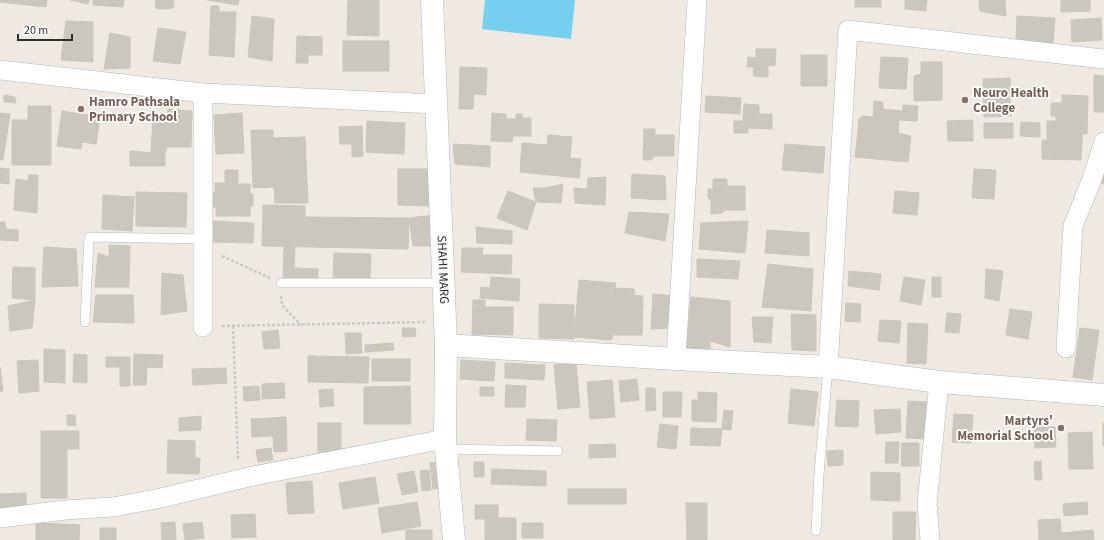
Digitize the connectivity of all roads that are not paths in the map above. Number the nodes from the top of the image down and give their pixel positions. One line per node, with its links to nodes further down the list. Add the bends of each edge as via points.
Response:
1 (432, 0): 6 (street, SHAHI MARG)
2 (697, 0): 15 (street)
3 (1104, 59): 16 (street, via 848,30)
4 (0, 70): 5 (street)
5 (203, 93): 6 (street); 8 (street)
6 (436, 104): 9 (street, SHAHI MARG)
7 (1104, 142): 14 (street, via 1073,226)
8 (203, 243): 11 (lane, via 89,237); 12 (street)
9 (444, 282): 10 (lane); 13 (street, SHAHI MARG)
10 (281, 283)
11 (85, 322)
12 (203, 327)
13 (446, 345): 15 (street); 19 (street, SHAHI MARG)
14 (1066, 348)
15 (676, 359): 16 (street)
16 (828, 367): 17 (street); 22 (lane)
17 (939, 382): 18 (street); 24 (street, via 927,504)
18 (1104, 395)
19 (445, 444): 20 (lane); 21 (street, via 239,479 113,507); 23 (street, SHAHI MARG)
20 (558, 451)
21 (0, 518)
22 (816, 531)
23 (454, 540)
24 (930, 540)

